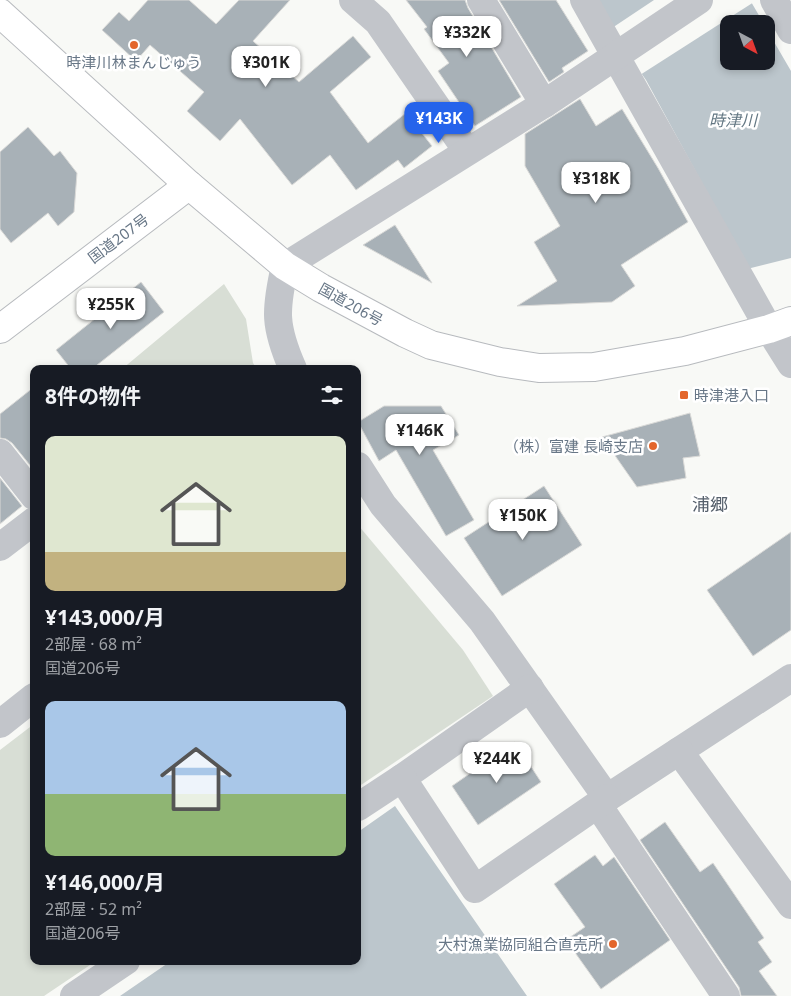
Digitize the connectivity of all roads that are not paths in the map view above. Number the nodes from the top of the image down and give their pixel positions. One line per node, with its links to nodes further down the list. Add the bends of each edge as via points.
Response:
1 (353, 0): 10 (street, via 378,22)
2 (481, 0): 9 (street)
3 (584, 0): 8 (street)
4 (699, 0): 8 (street)
5 (774, 0): 7 (street)
6 (0, 13): 11 (highway, 国道206号)
7 (791, 30)
8 (616, 57): 9 (street); 13 (street)
9 (544, 104): 10 (street)
10 (467, 151): 12 (street)
11 (188, 185): 12 (highway, 国道206号); 14 (highway, 国道207号)
12 (285, 266): 13 (highway, 国道206号, via 431,345 539,368 594,367 685,351); 16 (street, via 277,323)
13 (780, 325): 15 (street)
14 (0, 329)
15 (791, 364)
16 (291, 365)
17 (0, 453): 19 (street)
18 (361, 470): 23 (street, via 384,505 482,621)
19 (30, 491)
20 (30, 524): 21 (street)
21 (0, 547)
22 (791, 678): 26 (street)
23 (530, 688): 27 (street); 28 (street)
24 (30, 700): 25 (street)
25 (2, 717)
26 (679, 751): 28 (street); 30 (street)
27 (402, 778): 28 (street, via 475,889); 29 (street)
28 (602, 802): 33 (street)
29 (361, 805)
30 (791, 905)
31 (120, 965): 32 (street)
32 (74, 996)
33 (726, 996)

